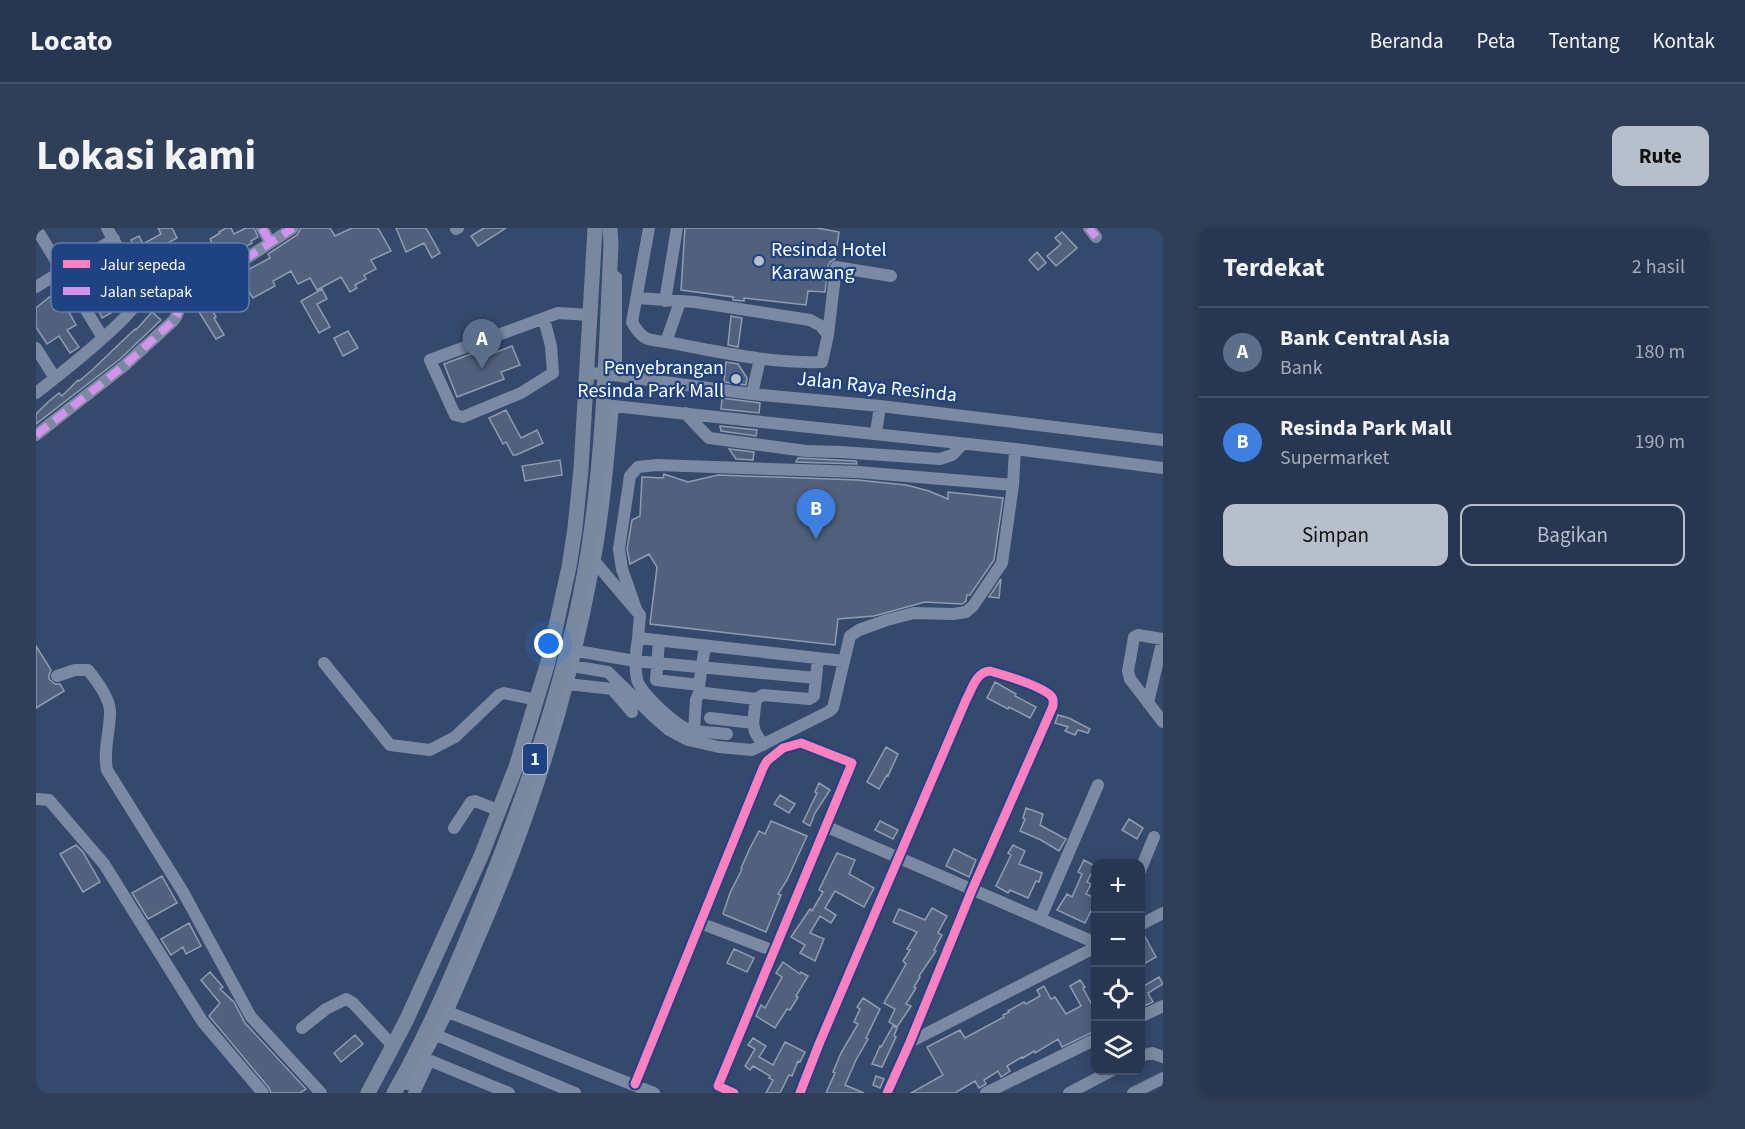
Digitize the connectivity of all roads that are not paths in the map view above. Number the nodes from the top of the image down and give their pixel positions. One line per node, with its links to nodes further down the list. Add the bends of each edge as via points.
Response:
1 (36, 228): 13 (street)
2 (262, 228): 11 (street)
3 (293, 228): 9 (street)
4 (595, 228): 24 (main road, 1)
5 (610, 228): 32 (main road, 1)
6 (617, 228): 32 (street)
7 (649, 228): 18 (street)
8 (677, 228): 19 (street)
9 (279, 232): 11 (street)
10 (110, 233): 12 (street)
11 (270, 242): 14 (street)
12 (97, 243)
13 (51, 253)
14 (249, 256)
15 (891, 276): 26 (street, via 836,267)
16 (51, 278): 17 (street)
17 (36, 287)
18 (637, 298): 19 (street); 28 (street, via 632,322 638,333 647,340)
19 (665, 301): 20 (street)
20 (680, 302): 26 (street, via 810,320); 28 (street)
21 (87, 312): 27 (street)
22 (129, 312): 27 (street)
23 (178, 312): 39 (street, via 124,365)
24 (590, 315): 25 (street, via 564,313); 31 (main road, 1)
25 (544, 319): 25 (street, via 430,360 455,415 463,417 521,393 553,373 552,346)
26 (828, 335): 30 (street, via 822,362)
27 (103, 338): 33 (street)
28 (666, 342): 30 (street)
29 (36, 348): 33 (street)
30 (760, 359): 35 (street)
31 (586, 373): 32 (street, Jalan Raya Resinda); 64 (main road, 1, via 575,528)
32 (611, 374): 35 (street, Jalan Raya Resinda); 105 (main road, 1, via 588,554 560,683 514,822 468,936)
33 (55, 378): 34 (street)
34 (36, 393)
35 (752, 394): 36 (street, Jalan Raya Resinda)
36 (880, 406): 38 (street); 40 (street, Jalan Raya Resinda)
37 (685, 413): 38 (street); 41 (street, via 709,438 806,452 940,459 952,455); 45 (street, via 613,406)
38 (876, 433): 41 (street)
39 (36, 435)
40 (1163, 440)
41 (963, 444): 42 (street)
42 (1015, 449): 43 (street); 44 (street)
43 (1163, 468)
44 (1013, 485): 46 (street, via 858,472 638,467 630,476 619,549); 54 (street, via 1002,563 973,606 953,614 914,613 859,630 850,636)
45 (595, 562): 46 (street); 51 (street)
46 (636, 609): 47 (street, via 640,615)
47 (638, 638): 48 (street); 53 (street)
48 (658, 641): 50 (street); 56 (street)
49 (1162, 644): 65 (street); 65 (street, via 1134,637 1128,671)
50 (705, 646): 52 (street); 58 (street)
51 (577, 651): 53 (street); 57 (street)
52 (818, 658): 54 (street); 60 (street)
53 (635, 661): 56 (street); 70 (street, via 637,682 650,698 670,719)
54 (844, 661): 72 (street, via 833,708)
55 (324, 663): 64 (street, via 390,745 430,750 455,737 498,695)
56 (656, 663): 58 (street); 62 (street, via 656,680)
57 (573, 666): 61 (street); 72 (street, via 610,673 655,718 688,740 752,750)
58 (701, 668): 60 (street); 62 (street)
59 (57, 676): 103 (street, via 88,670 100,683 110,710 106,770 183,892 250,1017)
60 (816, 678): 63 (street, via 812,698 763,695)
61 (568, 684): 66 (street, via 612,689); 90 (street, via 540,782)
62 (700, 688): 63 (street, via 714,695); 70 (street)
63 (756, 699): 69 (street)
64 (537, 700): 75 (main road, 1)
65 (1148, 703): 68 (street)
66 (632, 712)
67 (710, 717): 69 (street)
68 (1163, 722)
69 (753, 723): 72 (street)
70 (694, 730): 71 (street)
71 (727, 734)
72 (763, 746)
73 (1098, 785): 83 (street)
74 (36, 799): 102 (street, via 49,800 104,864 202,1021)
75 (500, 811): 77 (street, via 471,802); 96 (main road, 1)
76 (825, 826): 79 (street); 84 (street, via 852,763 801,743 783,748 763,768); 88 (street)
77 (454, 828)
78 (1154, 837): 80 (street)
79 (900, 858): 81 (street); 81 (street, via 966,700 982,672 990,671 1032,686 1051,696 1053,706); 112 (street)
80 (1145, 859)
81 (972, 890): 83 (street); 95 (street)
82 (1163, 913): 85 (street)
83 (1040, 919): 86 (street)
84 (700, 922): 88 (street); 101 (street)
85 (1145, 922)
86 (1091, 940)
87 (1091, 949): 95 (street)
88 (774, 951): 111 (street, via 718,1086)
89 (1163, 1006): 91 (street)
90 (448, 1012): 93 (street); 101 (street)
91 (1145, 1015)
92 (302, 1028): 96 (street, via 346,999)
93 (436, 1035): 106 (street); 109 (street)
94 (1091, 1041): 114 (street)
95 (910, 1042): 113 (street)
96 (393, 1047): 104 (main road, 1)
97 (1145, 1055): 98 (street)
98 (1163, 1057)
99 (1105, 1075): 115 (street)
100 (1163, 1078): 116 (street)
101 (635, 1084): 110 (street)
102 (263, 1093)
103 (321, 1093)
104 (368, 1093)
105 (394, 1093)
106 (401, 1093)
107 (414, 1093): 108 (street, via 431,1061)
108 (509, 1093)
109 (575, 1093)
110 (654, 1093)
111 (734, 1093)
112 (800, 1093)
113 (887, 1093)
114 (986, 1093)
115 (1069, 1093)
116 (1133, 1093)

